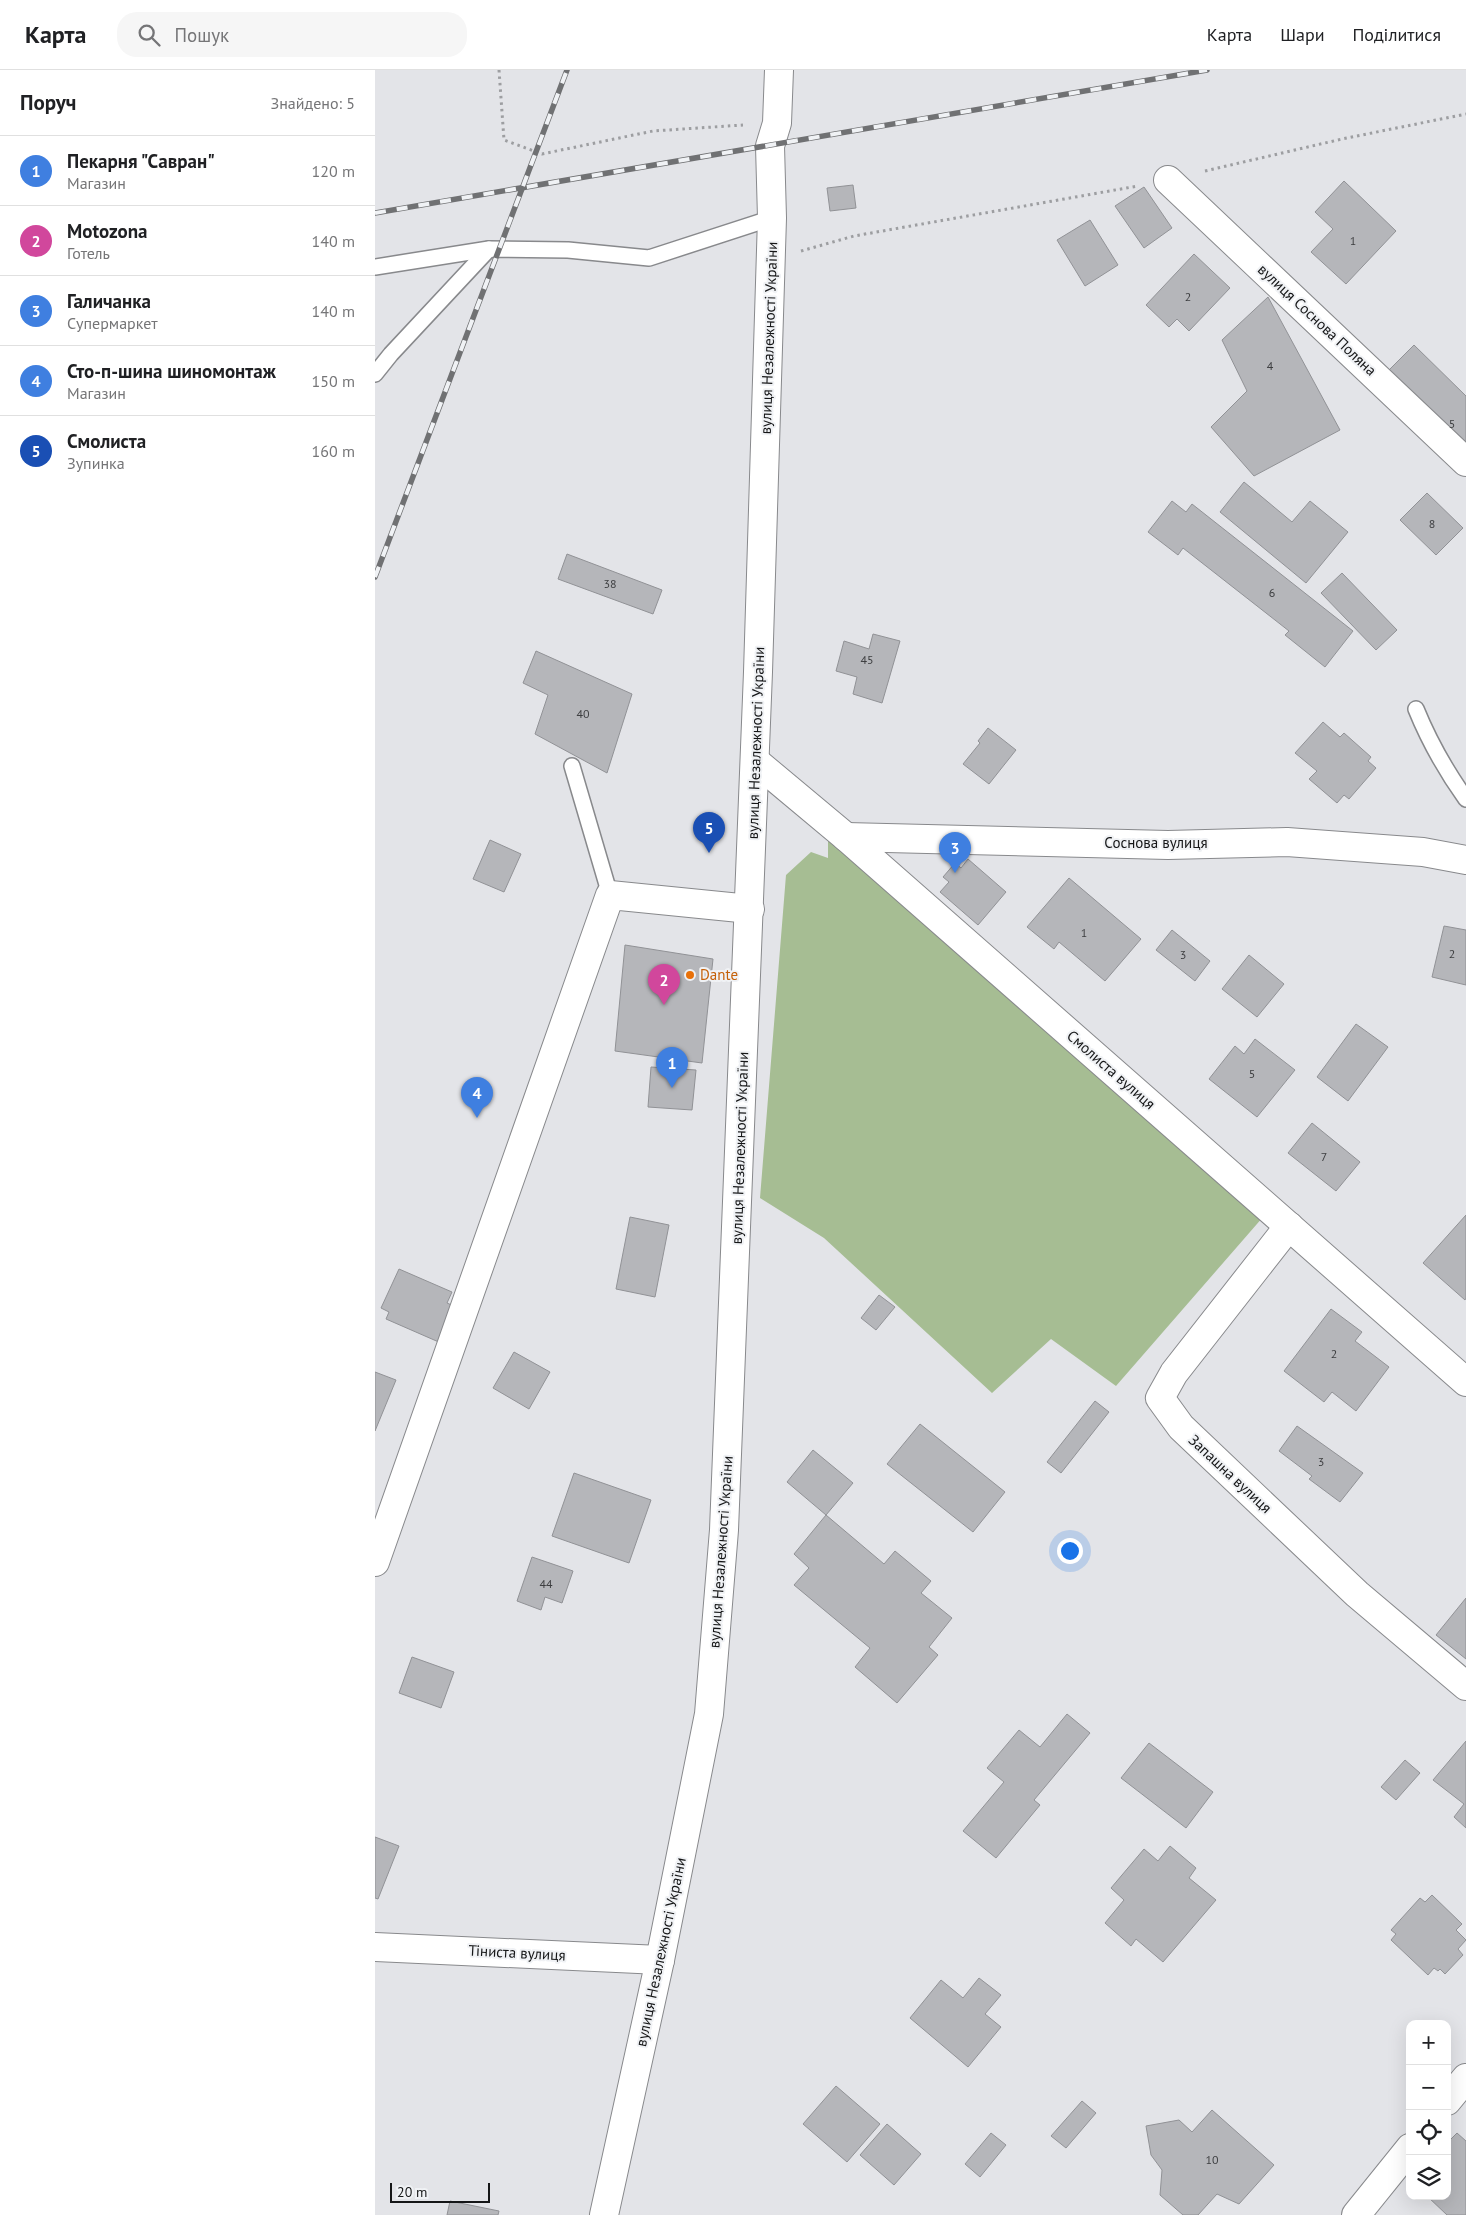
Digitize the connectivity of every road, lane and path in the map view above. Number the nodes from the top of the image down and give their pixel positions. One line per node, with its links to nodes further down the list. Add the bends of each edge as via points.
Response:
1 (499, 70): 4 (path, via 504,140 542,154 653,131)
2 (779, 70): 4 (street, вулиця Незалежності України)
3 (1466, 114): 5 (path)
4 (777, 123): 6 (street, вулиця Незалежності України, via 770,146)
5 (1168, 180): 8 (path, via 854,236); 11 (street, вулиця Соснова Поляна)
6 (772, 218): 7 (lane, via 649,258 568,250); 8 (street, вулиця Незалежності України)
7 (489, 249): 9 (lane); 10 (lane)
8 (771, 259): 13 (street, вулиця Незалежності України)
9 (375, 267)
10 (375, 374)
11 (1466, 462)
12 (1416, 709): 15 (lane, via 1425,732)
13 (755, 760): 16 (street, Смолиста вулиця); 19 (street, вулиця Незалежності України)
14 (572, 766): 18 (lane)
15 (1466, 799)
16 (846, 837): 17 (street, Соснова вулиця, via 1168,845 1287,842); 20 (street, Смолиста вулиця)
17 (1463, 855)
18 (610, 895): 19 (street); 22 (street)
19 (750, 909): 25 (street, вулиця Незалежності України, via 724,1530 709,1714)
20 (1289, 1226): 21 (street, Смолиста вулиця); 23 (street, Запашна вулиця, via 1173,1374 1160,1398 1181,1427 1350,1587)
21 (1466, 1382)
22 (375, 1562)
23 (1466, 1686)
24 (375, 1947): 25 (street, Тіниста вулиця)
25 (660, 1960): 29 (street, вулиця Незалежності України)
26 (1466, 2078): 27 (street)
27 (1451, 2096)
28 (1406, 2153): 30 (street)
29 (604, 2215)
30 (1356, 2215)

